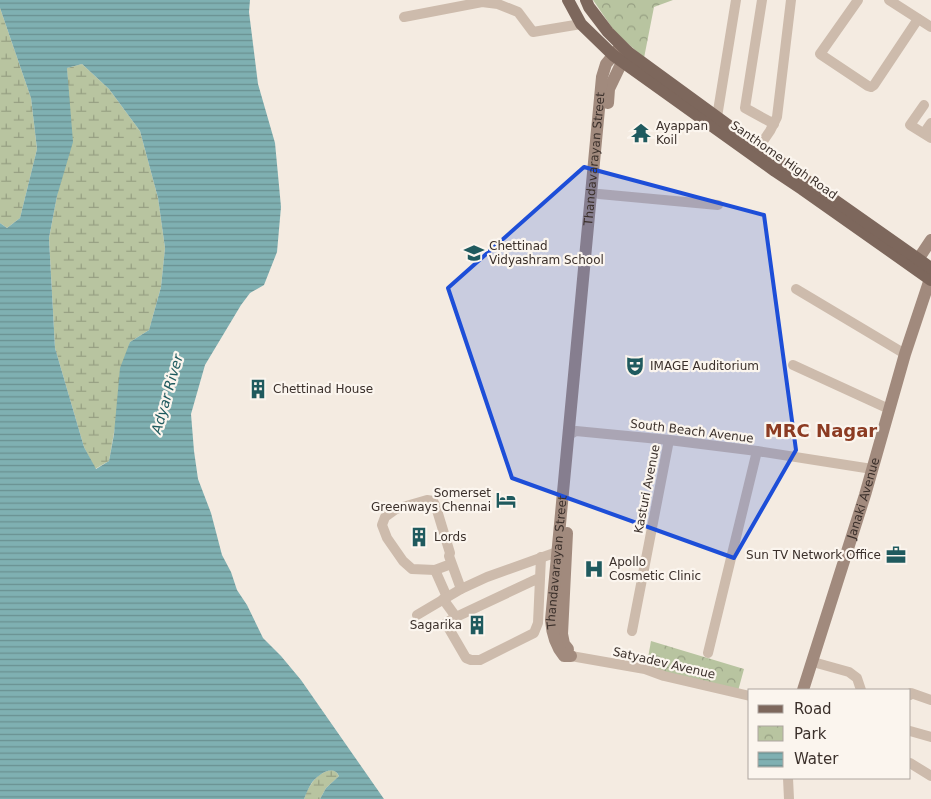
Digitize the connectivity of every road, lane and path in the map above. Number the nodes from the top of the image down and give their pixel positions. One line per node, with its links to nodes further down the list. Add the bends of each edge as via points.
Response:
1 (568, 0): 10 (main road)
2 (586, 0): 12 (main road)
3 (736, 0): 14 (street)
4 (762, 0): 16 (street, via 744,108)
5 (791, 0): 16 (street)
6 (858, 0): 9 (street, via 820,54 871,87)
7 (893, 1): 9 (street)
8 (404, 17): 10 (street, via 482,2 518,12 533,32)
9 (918, 19): 11 (street)
10 (581, 24): 12 (main road)
11 (931, 28)
12 (621, 54): 14 (main road, Santhome High Road); 19 (street, Thandavarayan Street, via 609,89); 22 (main road, Santhome High Road); 24 (street, Thandavarayan Street, via 606,64 602,77)
13 (924, 105): 17 (street, via 910,125)
14 (717, 117): 18 (main road, Santhome High Road)
15 (931, 123): 17 (street)
16 (774, 124): 18 (street)
17 (927, 136)
18 (759, 147): 22 (main road, Santhome High Road)
19 (599, 194): 20 (street); 24 (street, Thandavarayan Street)
20 (718, 205)
21 (931, 240): 22 (street)
22 (916, 263): 23 (main road, Santhome High Road)
23 (931, 276): 26 (street, Janaki Avenue)
24 (586, 288): 29 (street, Thandavarayan Street)
25 (796, 289): 26 (street)
26 (905, 354): 28 (street, Janaki Avenue)
27 (793, 365): 28 (street)
28 (889, 409): 32 (street, Janaki Avenue)
29 (573, 433): 30 (street, South Beach Avenue); 33 (street, Thandavarayan Street)
30 (669, 440): 31 (street, South Beach Avenue); 43 (street, Kasturi Avenue)
31 (757, 451): 32 (street, South Beach Avenue); 45 (street)
32 (872, 469): 47 (street, Janaki Avenue)
33 (561, 552): 34 (street); 42 (street, Thandavarayan Street); 46 (street, Thandavarayan Street, via 562,634)
34 (541, 557): 37 (street); 38 (street)
35 (451, 564): 36 (street); 36 (street, via 433,501 396,509 385,517 382,525 387,538 403,562 412,569); 38 (street)
36 (435, 570): 39 (street)
37 (539, 578): 41 (street); 44 (street, via 538,623)
38 (461, 589): 39 (street)
39 (445, 598): 40 (street); 41 (street)
40 (417, 615)
41 (456, 617): 44 (street, via 447,624 466,658 471,660 480,660)
42 (552, 632): 44 (street); 46 (street, Thandavarayan Street, via 564,656)
43 (632, 632)
44 (534, 633)
45 (708, 653)
46 (571, 656): 51 (street, Satyadev Avenue, via 645,669)
47 (813, 662): 48 (street, Janaki Avenue); 49 (street, via 849,672 857,678)
48 (804, 689)
49 (861, 689)
50 (911, 694): 52 (street)
51 (748, 696)
52 (931, 700)
53 (911, 731): 54 (street)
54 (931, 737)
55 (911, 764): 56 (street)
56 (931, 776)
57 (788, 779): 58 (street)
58 (789, 799)

